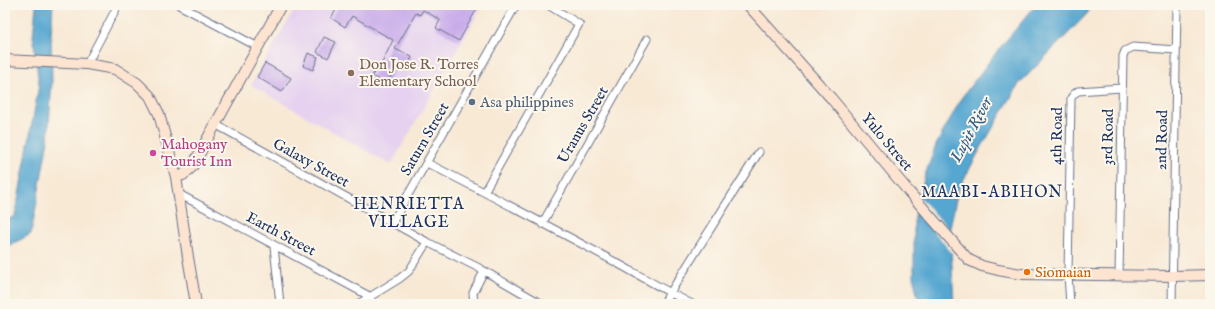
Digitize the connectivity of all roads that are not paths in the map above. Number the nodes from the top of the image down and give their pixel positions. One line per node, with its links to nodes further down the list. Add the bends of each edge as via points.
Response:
1 (118, 5): 12 (street)
2 (179, 5): 9 (street)
3 (280, 5): 9 (street)
4 (516, 5): 16 (street, Saturn Street)
5 (548, 5): 18 (street, via 580,24)
6 (748, 5): 25 (street, Yulo Street, via 970,260 982,266 1021,274)
7 (1177, 5): 10 (street, 2nd Road)
8 (647, 39): 21 (street, Uranus Street)
9 (258, 47): 14 (street)
10 (1176, 50): 13 (street, 3rd Road, via 1133,47 1127,49 1123,56); 28 (street, 2nd Road)
11 (5, 60): 12 (street)
12 (87, 64): 17 (street, via 115,69 137,83 150,96 159,114)
13 (1121, 88): 25 (street, 4th Road, via 1078,91 1071,98); 27 (street, 3rd Road)
14 (215, 124): 17 (street, via 192,167 183,175); 20 (street, Galaxy Street)
15 (759, 152): 29 (street)
16 (427, 163): 18 (street); 20 (street, Saturn Street)
17 (176, 177): 19 (street)
18 (484, 192): 21 (street)
19 (179, 194): 23 (street, Earth Street); 31 (street)
20 (392, 223): 22 (street, Galaxy Street)
21 (542, 224): 29 (street)
22 (427, 242): 24 (street, Galaxy Street); 30 (street, via 410,271)
23 (274, 246): 30 (street, Earth Street); 32 (street)
24 (484, 271): 34 (street, via 472,293); 35 (street, Galaxy Street)
25 (1068, 275): 27 (street, Yulo Street); 38 (street, 4th Road)
26 (1210, 275): 28 (street, Yulo Street)
27 (1119, 276): 28 (street, Yulo Street)
28 (1172, 276): 39 (street, 2nd Road)
29 (669, 293): 36 (street); 37 (street)
30 (371, 297): 33 (street)
31 (196, 304)
32 (280, 304)
33 (358, 304)
34 (474, 304)
35 (542, 304)
36 (663, 304)
37 (692, 304)
38 (1070, 304)
39 (1172, 304)

